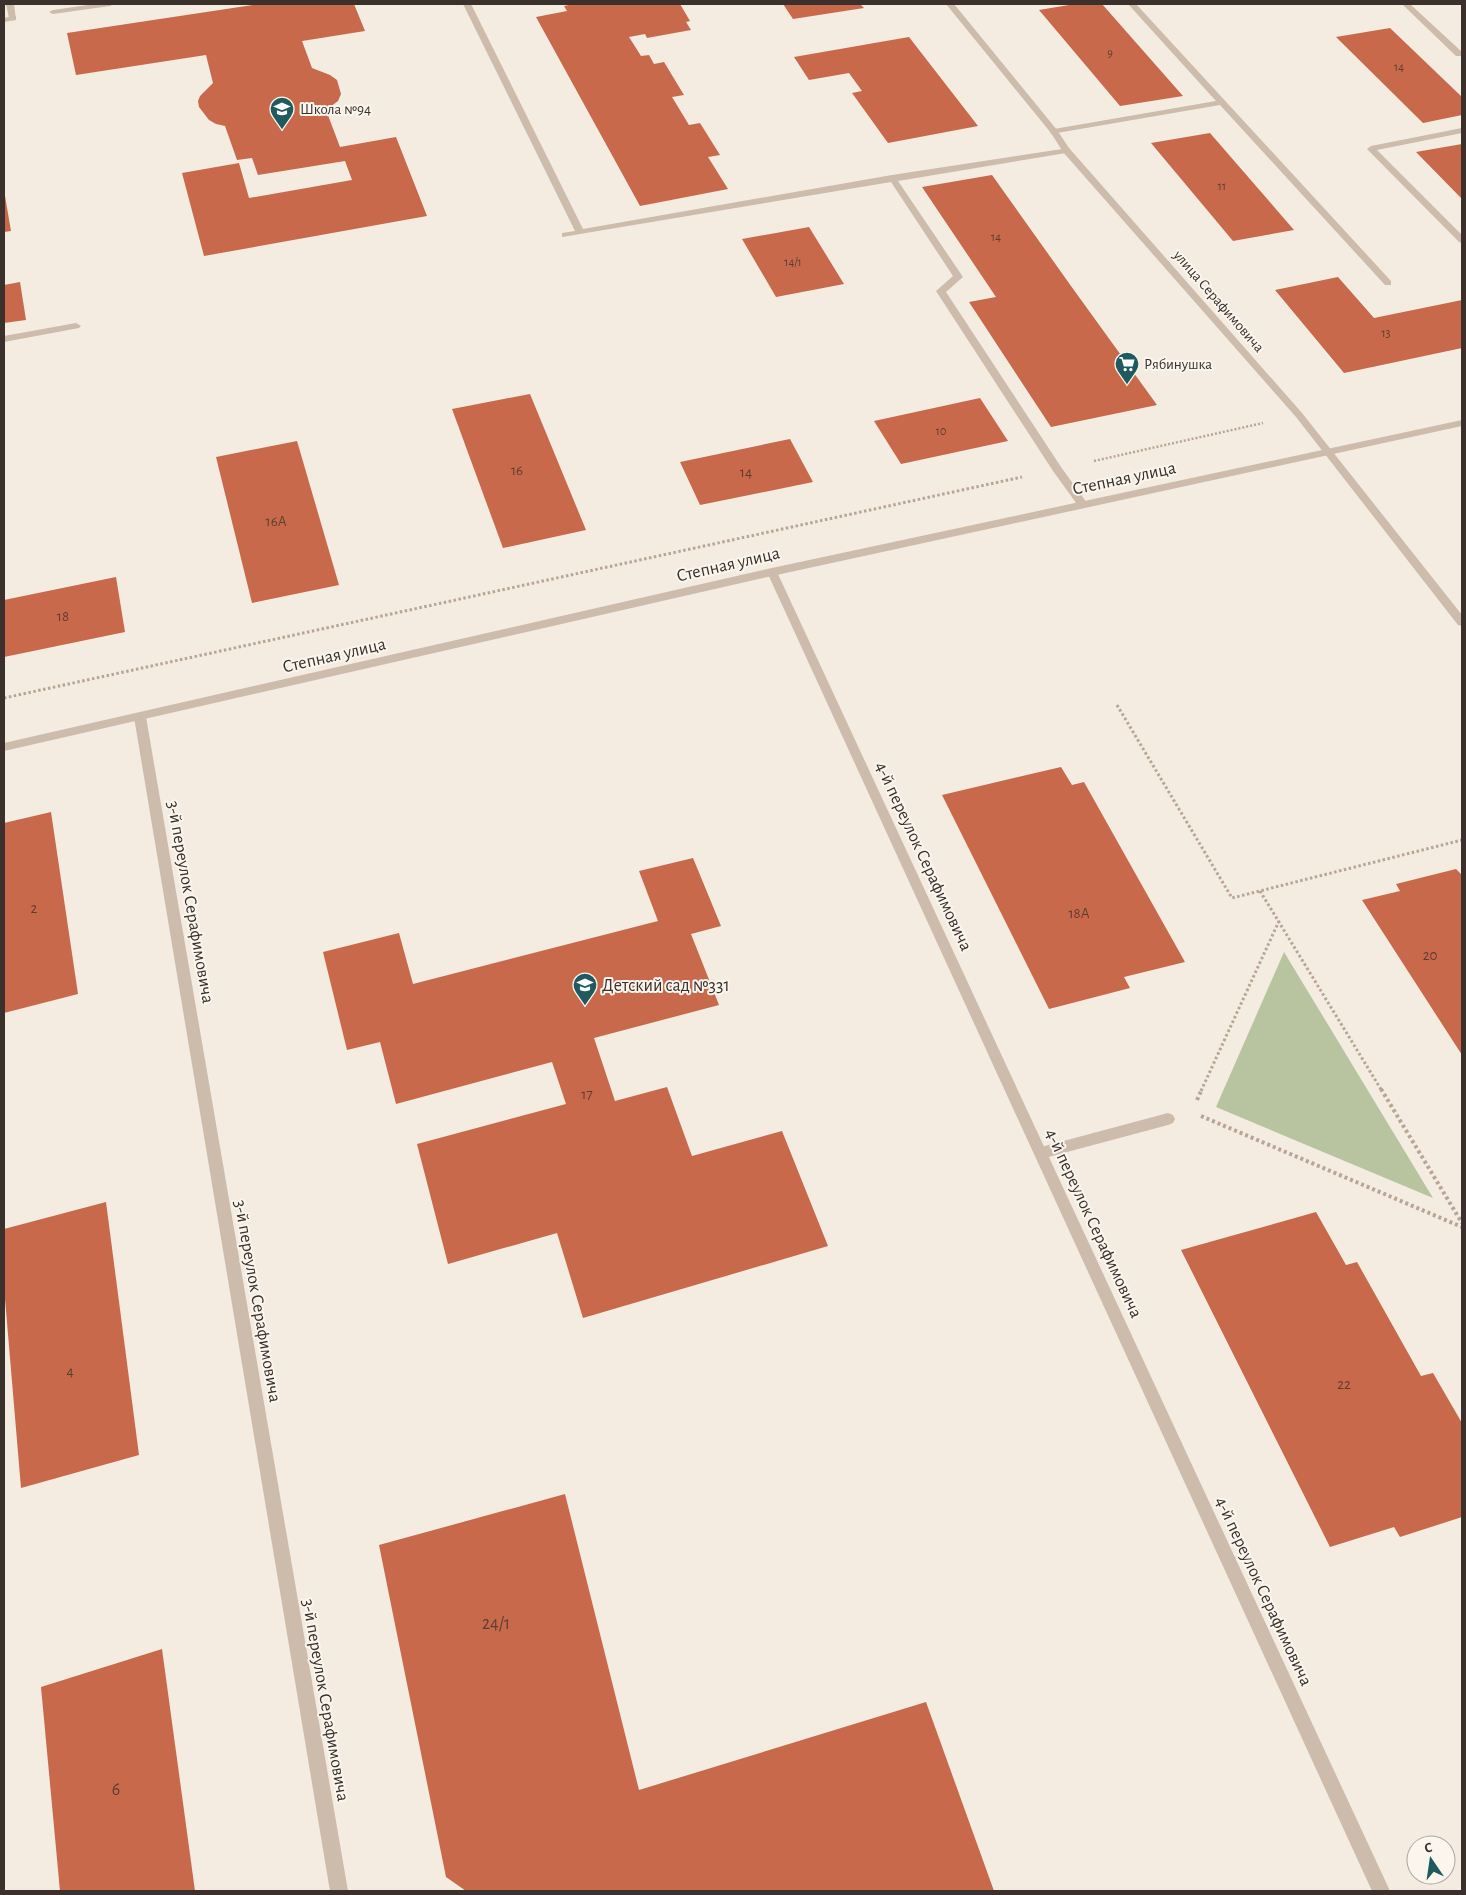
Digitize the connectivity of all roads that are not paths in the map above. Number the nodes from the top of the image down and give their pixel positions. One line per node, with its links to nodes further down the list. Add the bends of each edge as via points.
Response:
1 (10, 4): 8 (street, via 13,18)
2 (110, 4): 7 (street)
3 (467, 4): 15 (street)
4 (950, 4): 12 (street, улица Серафимовича)
5 (1132, 4): 10 (street)
6 (1406, 4): 9 (street)
7 (53, 12)
8 (4, 20)
9 (1460, 54)
10 (1222, 102): 12 (street); 18 (street)
11 (1462, 131): 17 (street, via 1372,149)
12 (1054, 132): 13 (street, улица Серафимовича)
13 (1066, 150): 14 (street); 22 (street, улица Серафимовича, via 1300,415)
14 (892, 178): 15 (street); 23 (street, via 958,277 941,291)
15 (580, 232): 16 (street)
16 (565, 235)
17 (1462, 240)
18 (1388, 283)
19 (76, 326): 20 (street)
20 (4, 339)
21 (1462, 423): 22 (street, Степная улица)
22 (1329, 453): 23 (street, Степная улица); 25 (street, улица Серафимовича)
23 (1083, 505): 24 (street, Степная улица)
24 (772, 572): 26 (street, Степная улица); 29 (street, 4-й переулок Серафимовича)
25 (1462, 622)
26 (140, 717): 27 (street, Степная улица); 30 (street, 3-й переулок Серафимовича)
27 (4, 747)
28 (1168, 1119): 29 (street)
29 (1041, 1153): 31 (street, 4-й переулок Серафимовича)
30 (339, 1891)
31 (1381, 1891)

